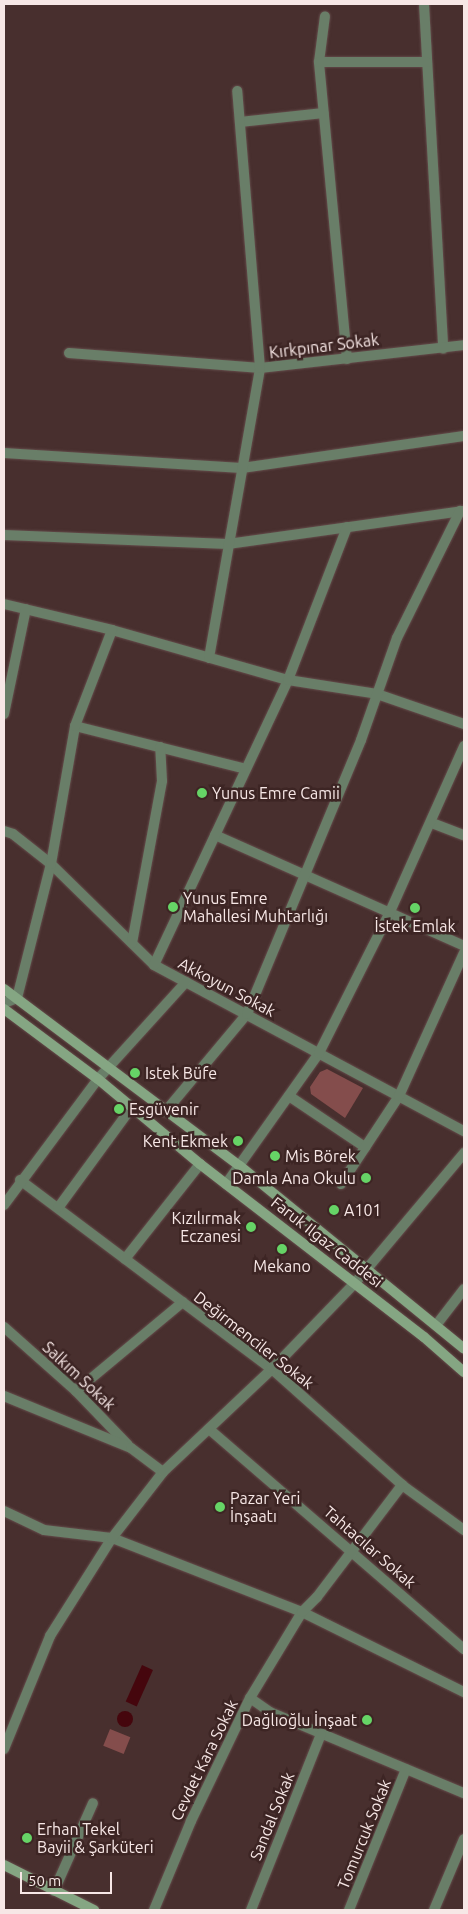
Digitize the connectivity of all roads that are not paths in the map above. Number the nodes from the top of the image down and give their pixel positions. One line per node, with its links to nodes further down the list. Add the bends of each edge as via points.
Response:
1 (424, 4): 4 (street)
2 (325, 16): 3 (street)
3 (319, 62): 4 (street); 6 (street)
4 (427, 62): 9 (street)
5 (237, 91): 7 (street)
6 (324, 114): 7 (street); 11 (street)
7 (240, 122): 12 (street)
8 (464, 345): 9 (street, Kırkpınar Sokak)
9 (443, 348): 11 (street, Kırkpınar Sokak)
10 (69, 353): 12 (street, Kırkpınar Sokak)
11 (347, 358): 12 (street, Kırkpınar Sokak)
12 (260, 368): 15 (street)
13 (464, 436): 15 (street)
14 (4, 453): 15 (street)
15 (242, 468): 19 (street)
16 (462, 511): 17 (street); 25 (street, via 397,638)
17 (347, 527): 19 (street); 24 (street)
18 (4, 535): 19 (street)
19 (228, 544): 23 (street)
20 (4, 604): 21 (street)
21 (26, 609): 22 (street); 26 (street)
22 (112, 630): 23 (street); 28 (street)
23 (209, 658): 24 (street)
24 (288, 680): 25 (street); 31 (street)
25 (377, 694): 27 (street); 37 (street)
26 (4, 714)
27 (464, 724)
28 (75, 726): 30 (street); 36 (street)
29 (464, 746): 32 (street)
30 (160, 747): 31 (street); 39 (street, via 162,781)
31 (246, 768): 34 (street)
32 (432, 823): 35 (street); 38 (street)
33 (4, 831): 36 (street, Akkoyun Sokak, via 13,834)
34 (215, 835): 37 (street); 42 (street)
35 (464, 835)
36 (50, 864): 39 (street, Akkoyun Sokak); 45 (street)
37 (305, 874): 38 (street); 48 (street)
38 (389, 914): 40 (street); 49 (street)
39 (132, 943): 42 (street, Akkoyun Sokak)
40 (464, 946)
41 (464, 953): 53 (street)
42 (154, 965): 43 (street, Akkoyun Sokak)
43 (186, 982): 48 (street, Akkoyun Sokak); 50 (street)
44 (4, 989): 45 (street, Faruk Ilgaz Caddesi)
45 (17, 998): 46 (street); 50 (street, Faruk Ilgaz Caddesi)
46 (4, 1002)
47 (4, 1009): 51 (street, Faruk Ilgaz Caddesi)
48 (247, 1014): 49 (street, Akkoyun Sokak); 55 (street)
49 (320, 1053): 52 (street); 53 (street, Akkoyun Sokak)
50 (107, 1069): 51 (street); 55 (street, Faruk Ilgaz Caddesi)
51 (98, 1079): 54 (street, Faruk Ilgaz Caddesi); 61 (street)
52 (289, 1096): 57 (street); 60 (street)
53 (399, 1096): 56 (street, Akkoyun Sokak); 57 (street)
54 (132, 1107): 59 (street, Faruk Ilgaz Caddesi); 65 (street)
55 (164, 1112): 60 (street, Faruk Ilgaz Caddesi)
56 (464, 1131)
57 (365, 1147): 63 (street)
58 (464, 1153): 67 (street)
59 (200, 1164): 62 (street, Faruk Ilgaz Caddesi); 66 (street)
60 (240, 1166): 62 (street); 67 (street, Faruk Ilgaz Caddesi)
61 (20, 1180): 64 (street); 65 (street, Değirmenciler Sokak)
62 (226, 1184): 68 (street, Faruk Ilgaz Caddesi)
63 (341, 1184)
64 (4, 1205)
65 (58, 1208): 66 (street, Değirmenciler Sokak)
66 (126, 1259): 70 (street, Değirmenciler Sokak)
67 (368, 1268): 68 (street); 71 (street, Faruk Ilgaz Caddesi)
68 (355, 1283): 74 (street); 75 (street, Faruk Ilgaz Caddesi)
69 (464, 1289): 71 (street)
70 (183, 1302): 74 (street, Değirmenciler Sokak); 76 (street)
71 (437, 1324): 73 (street, Faruk Ilgaz Caddesi)
72 (4, 1328): 76 (street, Salkım Sokak)
73 (464, 1349)
74 (272, 1369): 78 (street); 81 (street, Değirmenciler Sokak)
75 (464, 1372)
76 (76, 1391): 79 (street, Salkım Sokak)
77 (4, 1396): 79 (street)
78 (209, 1429): 80 (street); 85 (street, Tahtacılar Sokak)
79 (131, 1448): 80 (street)
80 (162, 1472): 84 (street)
81 (402, 1485): 83 (street, Değirmenciler Sokak); 85 (street, Cevdet Kara Sokak)
82 (4, 1511): 84 (street, via 44,1530)
83 (464, 1530)
84 (112, 1538): 86 (street); 91 (street, via 50,1636)
85 (352, 1551): 86 (street, Cevdet Kara Sokak); 87 (street, Tahtacılar Sokak)
86 (302, 1612): 88 (street); 89 (street, Cevdet Kara Sokak)
87 (464, 1649)
88 (464, 1692)
89 (250, 1698): 90 (street, via 270,1712); 99 (street, Cevdet Kara Sokak, via 191,1821)
90 (321, 1734): 92 (street); 100 (street, Sandal Sokak)
91 (4, 1749)
92 (406, 1769): 93 (street); 101 (street, Tomurcuk Sokak)
93 (464, 1794)
94 (93, 1803): 97 (street)
95 (464, 1839): 102 (street)
96 (4, 1865): 97 (street)
97 (54, 1891): 98 (street)
98 (94, 1910)
99 (154, 1910)
100 (251, 1910)
101 (349, 1910)
102 (434, 1910)

